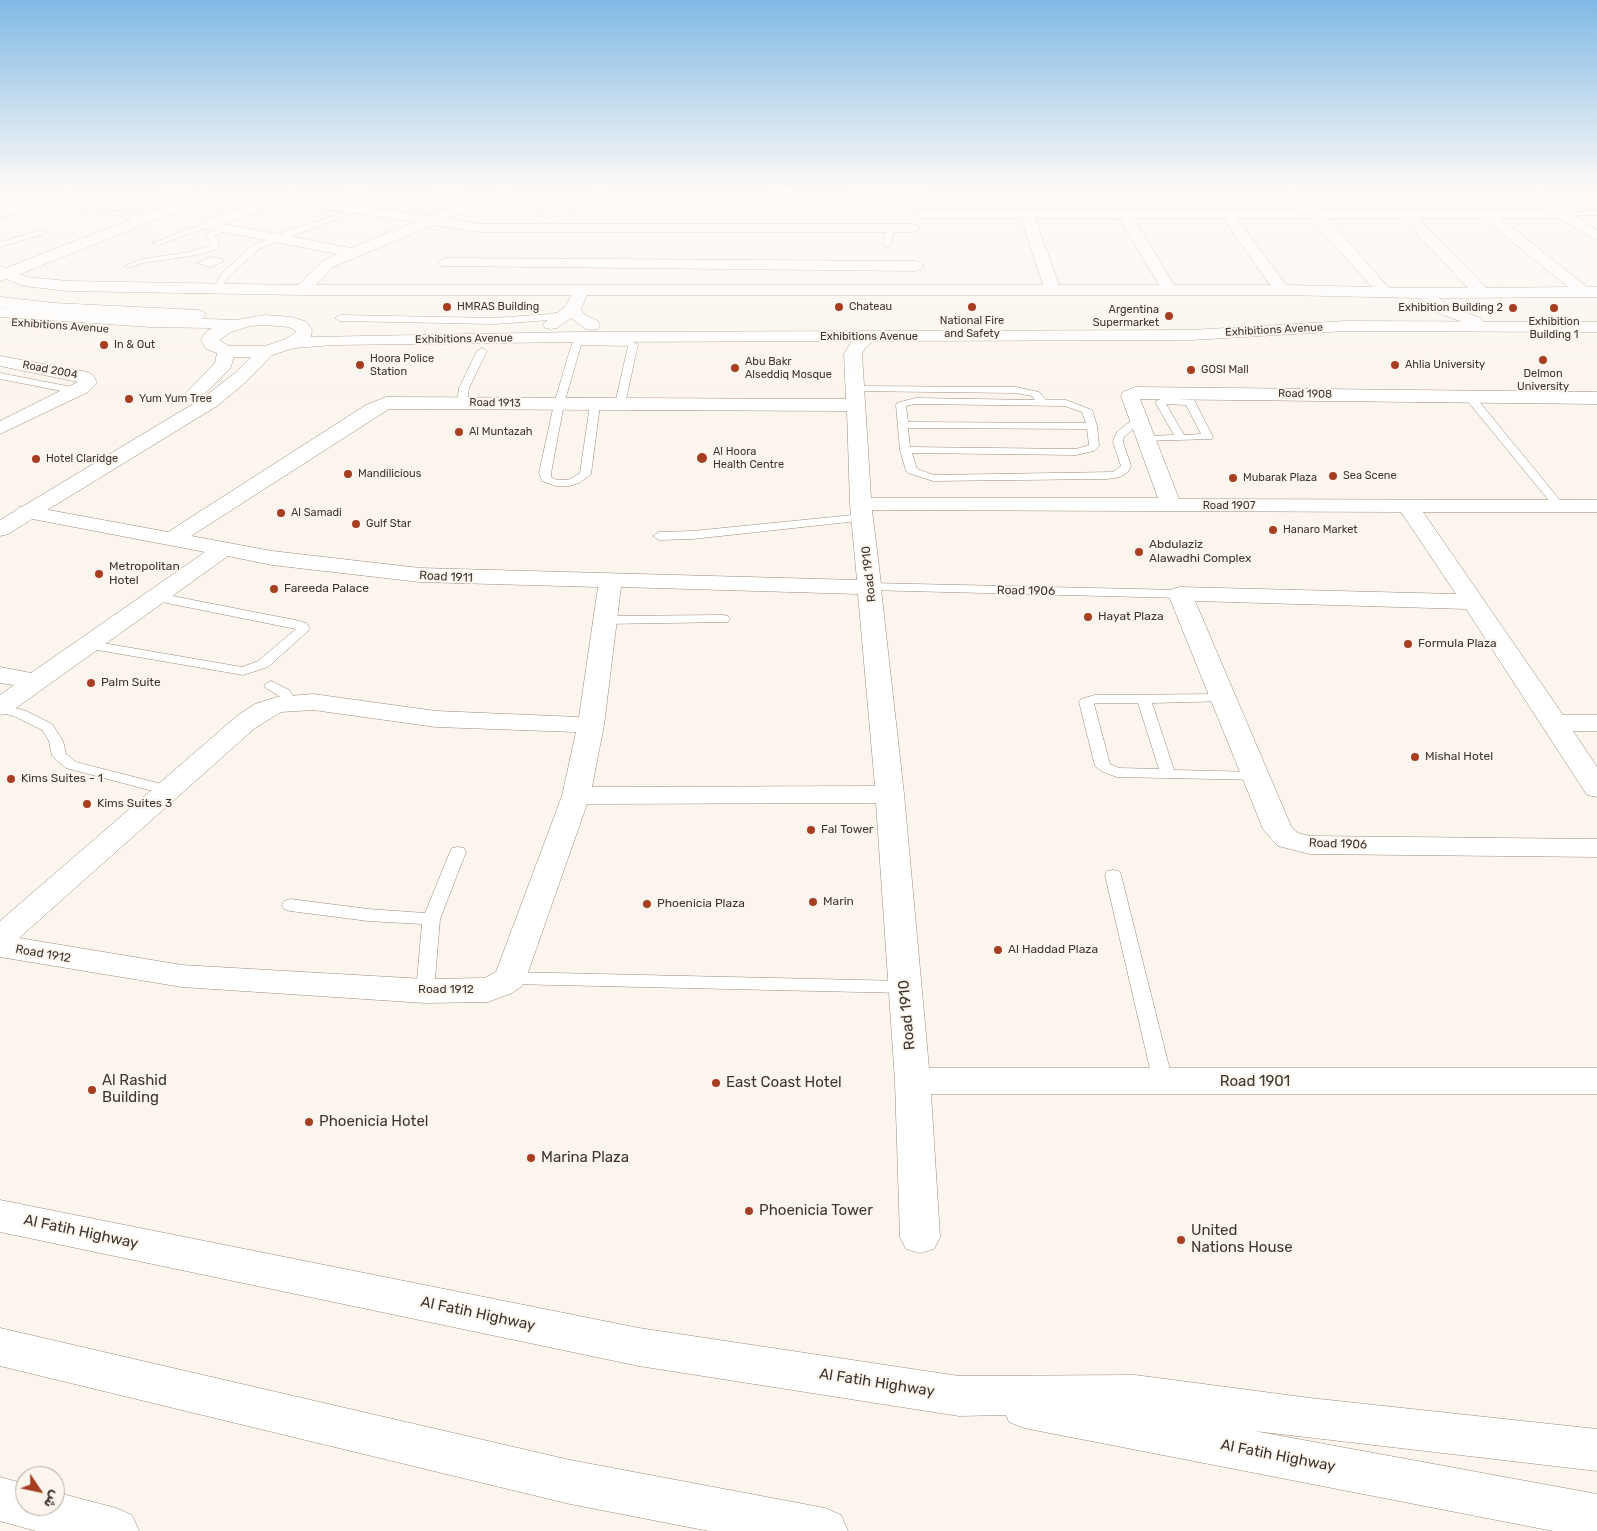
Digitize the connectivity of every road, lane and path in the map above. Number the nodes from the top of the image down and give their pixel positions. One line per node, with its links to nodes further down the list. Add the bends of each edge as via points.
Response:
1 (39, 259): 16 (street)
2 (152, 259): 14 (lane)
3 (242, 259): 17 (lane, via 224,276)
4 (338, 259): 18 (street, via 328,264)
5 (448, 259): 13 (street)
6 (915, 259): 15 (street)
7 (1042, 259): 22 (street)
8 (1151, 259): 23 (street)
9 (1259, 259): 19 (street)
10 (1355, 259): 25 (street)
11 (1450, 259): 26 (street)
12 (1547, 259): 27 (street)
13 (446, 263): 15 (street); 20 (street)
14 (128, 266)
15 (916, 266): 24 (street)
16 (2, 273): 17 (street, via 24,281 67,286)
17 (217, 289): 18 (street)
18 (302, 290): 20 (street)
19 (1281, 290): 23 (street); 25 (street)
20 (421, 291): 21 (street)
21 (581, 291): 24 (street); 30 (street)
22 (1053, 291): 23 (street); 24 (street)
23 (1170, 291)
24 (921, 292)
25 (1384, 292): 28 (street)
26 (1481, 292): 27 (street); 28 (street)
27 (1590, 292)
28 (1417, 293): 35 (street, via 1426,309 1428,317); 37 (street, via 1442,309)
29 (0, 302): 32 (street)
30 (571, 311): 34 (lane, via 551,317 494,321); 40 (street); 41 (street)
31 (0, 312): 32 (street, Exhibitions Avenue)
32 (60, 312): 33 (street); 39 (street, Exhibitions Avenue)
33 (198, 315)
34 (340, 318)
35 (1425, 320): 37 (street, Exhibitions Avenue); 43 (street, Exhibitions Avenue)
36 (0, 321): 51 (street, Exhibitions Avenue, via 162,333)
37 (1475, 322): 38 (street, Exhibitions Avenue)
38 (1597, 323)
39 (234, 324): 42 (street, Exhibitions Avenue, via 280,320); 51 (street, via 217,332)
40 (551, 324): 41 (street); 45 (street, via 528,325)
41 (592, 325): 43 (street, via 1154,324)
42 (301, 326): 45 (street, Exhibitions Avenue, via 347,330); 49 (street, via 304,334)
43 (1233, 327): 45 (street, Exhibitions Avenue, via 1157,331 909,333 800,329)
44 (1597, 327): 47 (street, Exhibitions Avenue, via 1346,326)
45 (503, 332)
46 (1597, 334): 47 (street, via 1408,332)
47 (1191, 336): 50 (street, Exhibitions Avenue)
48 (822, 337): 49 (street, Exhibitions Avenue, via 334,340); 50 (street); 50 (street, Exhibitions Avenue)
49 (292, 344): 52 (street, Exhibitions Avenue)
50 (862, 345): 58 (street, Road 1910)
51 (218, 346): 52 (street, Exhibitions Avenue); 72 (street, via 224,365 196,393)
52 (266, 351): 78 (street, via 210,402)
53 (482, 351): 61 (lane, via 464,388)
54 (0, 361): 56 (street, Road 2004, via 87,379 88,383)
55 (0, 376): 56 (lane)
56 (77, 391): 68 (street, Road 2004)
57 (1469, 396): 59 (street, Road 1908); 65 (street, Road 1908, via 1139,393 1130,396); 75 (lane)
58 (856, 397): 60 (lane, via 1016,390 1035,394); 64 (street, Road 1913); 77 (street, Road 1910)
59 (1597, 398)
60 (1043, 402): 66 (lane, via 909,401 900,405); 67 (lane, via 1080,406 1087,410)
61 (462, 403): 62 (street, Road 1913); 81 (street, Road 1913, via 393,403 380,406)
62 (559, 404): 63 (street, Road 1913); 63 (lane, via 544,476 550,482 562,483 581,478 587,470); 64 (lane, via 577,343 583,341 633,344)
63 (595, 404): 64 (street, Road 1913)
64 (620, 404)
65 (1138, 420): 70 (street, Road 1908); 71 (lane, via 1119,437 1126,466 1116,475 933,478 912,471)
66 (903, 426): 67 (lane); 71 (lane)
67 (1092, 426): 71 (lane, via 1094,446 1085,451)
68 (0, 428)
69 (1181, 438): 69 (lane, via 1160,402 1161,401 1190,402 1208,437); 70 (lane)
70 (1146, 439): 73 (street, Road 1908)
71 (905, 450)
72 (42, 482)
73 (1171, 506): 74 (street, Road 1907); 77 (street, Road 1907)
74 (1408, 506): 75 (street, Road 1907); 87 (street)
75 (1559, 506): 76 (street, Road 1907)
76 (1597, 506)
77 (862, 511): 80 (lane, via 693,535); 84 (street, Road 1910)
78 (27, 512): 79 (street); 81 (street, Road 1911)
79 (0, 529)
80 (659, 536)
81 (173, 538): 82 (street, Road 1911)
82 (224, 549): 83 (street, Road 1911, via 321,565 420,575); 86 (street)
83 (610, 582): 84 (street, Road 1911); 89 (street)
84 (871, 587): 85 (lane, Road 1906); 105 (street, Road 1910)
85 (1180, 594): 87 (street, Road 1906); 94 (street, Road 1906)
86 (157, 597): 90 (street); 90 (lane, via 295,624 303,629 263,664 243,671)
87 (1474, 602): 98 (street)
88 (723, 619): 89 (lane)
89 (605, 620): 100 (street)
90 (90, 645): 92 (street)
91 (0, 675): 92 (street)
92 (36, 682): 97 (street)
93 (271, 685): 96 (lane, via 284,693)
94 (1224, 698): 95 (lane); 102 (street, Road 1906)
95 (1144, 699): 101 (lane); 101 (lane, via 1086,702 1103,766 1117,772)
96 (290, 702): 100 (street, via 321,703 444,720); 104 (street, via 254,715)
97 (0, 708): 104 (lane, via 46,727 56,741 59,756 71,765)
98 (1555, 723): 99 (street); 103 (street)
99 (1597, 723)
100 (590, 724): 106 (street)
101 (1168, 774): 102 (lane)
102 (1256, 777): 107 (street, Road 1906, via 1278,829 1288,840 1310,845)
103 (1597, 789)
104 (168, 790): 112 (street)
105 (890, 794): 106 (street); 115 (street, Road 1910)
106 (576, 796): 114 (street)
107 (1597, 848)
108 (458, 852): 111 (lane)
109 (1113, 874): 119 (lane)
110 (290, 905): 111 (lane)
111 (431, 919): 116 (lane)
112 (0, 938)
113 (0, 946): 116 (street, Road 1912, via 182,976)
114 (510, 978): 115 (lane); 116 (street, Road 1912, via 488,990)
115 (904, 987): 117 (street, Road 1910)
116 (425, 991)
117 (913, 1081): 119 (street, Road 1901); 121 (street, Road 1910)
118 (1597, 1081): 119 (street, Road 1901)
119 (1163, 1082)
120 (0, 1216): 123 (street, Al Fatih Highway, via 639,1347)
121 (920, 1237)
122 (0, 1347): 130 (street, via 570,1482)
123 (959, 1396): 124 (street, Al Fatih Highway, via 1135,1395); 128 (street, Al Fatih Highway)
124 (1597, 1450)
125 (0, 1499): 126 (street)
126 (15, 1503)
127 (61, 1516): 129 (street)
128 (1597, 1517)
129 (116, 1531)
130 (825, 1531)

